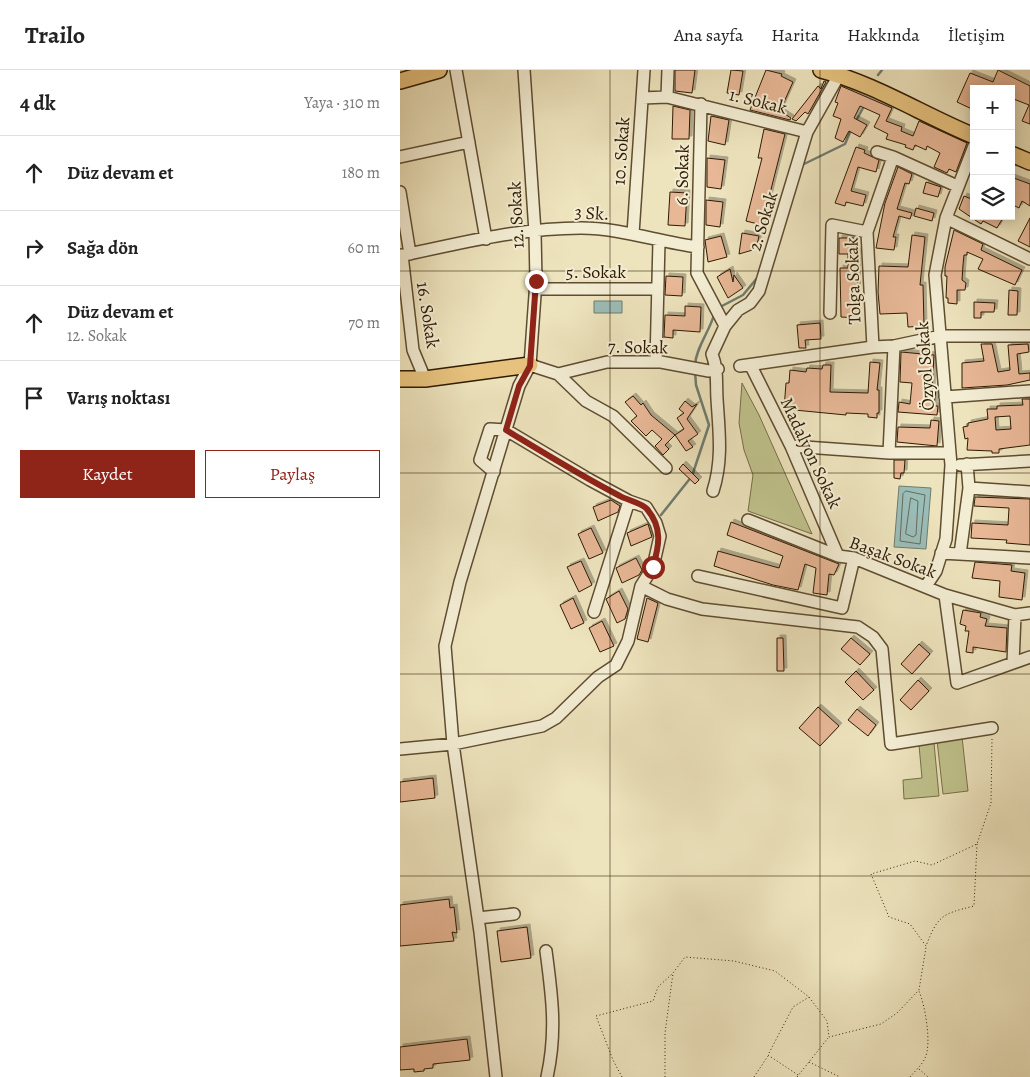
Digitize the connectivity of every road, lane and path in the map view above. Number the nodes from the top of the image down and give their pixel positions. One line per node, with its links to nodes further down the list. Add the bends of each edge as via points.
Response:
1 (439, 70): 8 (main road)
2 (456, 70): 14 (street)
3 (524, 70): 24 (street, 12. Sokak)
4 (644, 70): 10 (street, 10. Sokak)
5 (668, 70): 9 (street)
6 (821, 70): 7 (main road)
7 (839, 75): 12 (street, 2. Sokak); 13 (main road)
8 (400, 81)
9 (668, 97): 10 (street, 1. Sokak); 11 (street, 1. Sokak)
10 (642, 98): 26 (street, 10. Sokak)
11 (700, 104): 12 (street, 1. Sokak); 29 (street, 6. Sokak)
12 (807, 132): 35 (street, 2. Sokak, via 759,291)
13 (970, 134)
14 (468, 142): 18 (street); 27 (street)
15 (877, 152): 19 (street)
16 (970, 155): 21 (street, Özyol Sokak)
17 (1015, 156): 20 (main road)
18 (400, 157)
19 (892, 157): 21 (street); 25 (street, Tolga Sokak)
20 (1030, 162)
21 (957, 186): 23 (street, Özyol Sokak)
22 (400, 192): 30 (street, 16. Sokak)
23 (946, 218): 31 (street); 36 (street, Özyol Sokak, via 935,275)
24 (535, 232): 26 (street, 3 Sk., via 582,228); 27 (street, 3 Sk.); 32 (street, 12. Sokak)
25 (867, 232): 34 (street, via 832,225); 40 (street, Tolga Sokak)
26 (633, 234): 28 (street, 3 Sk.)
27 (486, 239): 30 (street, 3 Sk.)
28 (659, 241): 29 (street, 3 Sk.); 33 (street)
29 (698, 248): 35 (street, via 697,273)
30 (404, 255): 41 (street, 16. Sokak)
31 (1030, 259)
32 (535, 289): 33 (street, 5. Sokak); 43 (street, 12. Sokak)
33 (658, 290): 42 (street)
34 (830, 313)
35 (725, 326): 44 (street, 2. Sokak, via 712,354)
36 (941, 336): 37 (street, Madalyon Sokak); 38 (street, Madalyon Sokak); 49 (street, Özyol Sokak)
37 (1030, 336)
38 (894, 346): 40 (street, Madalyon Sokak); 52 (street)
39 (400, 347): 41 (street)
40 (873, 347): 51 (street, Madalyon Sokak, via 745,366)
41 (413, 350): 47 (street, 16. Sokak)
42 (656, 362): 44 (street, 7. Sokak); 45 (street, 7. Sokak, via 607,362)
43 (530, 366): 45 (street); 47 (main road); 50 (street, via 519,386)
44 (718, 369): 60 (street, 2. Sokak, via 716,388 721,450)
45 (558, 374): 57 (street, via 586,402 614,416)
46 (400, 379): 47 (main road)
47 (425, 379)
48 (1030, 391): 49 (street)
49 (944, 397): 53 (street, Özyol Sokak)
50 (506, 430): 58 (street); 58 (street, via 490,429 480,460); 62 (street)
51 (792, 446): 52 (street); 66 (street, Madalyon Sokak)
52 (889, 453): 53 (street)
53 (950, 453): 56 (street, Özyol Sokak)
54 (1030, 461): 55 (street)
55 (967, 464): 56 (street); 59 (street)
56 (951, 465): 64 (street, Özyol Sokak, via 946,538)
57 (666, 468)
58 (494, 472): 79 (street, via 460,582 445,646)
59 (969, 488): 61 (street); 65 (street)
60 (713, 491)
61 (1030, 492)
62 (629, 501): 70 (street, via 646,507 660,536 653,567); 73 (street)
63 (748, 520): 66 (street, Başak Sokak)
64 (941, 553): 65 (street); 71 (street, Özyol Sokak, via 936,571)
65 (960, 554): 68 (street)
66 (838, 556): 67 (street, Başak Sokak)
67 (854, 558): 69 (street, via 842,608); 71 (street, Başak Sokak)
68 (1030, 558)
69 (698, 576)
70 (641, 586): 78 (street, via 667,599 702,609 858,627 882,648 891,744); 79 (street, via 628,641 616,665 598,677 556,718 542,726)
71 (926, 586): 72 (street, Başak Sokak)
72 (945, 595): 75 (street, Başak Sokak); 77 (street, via 957,683)
73 (594, 612)
74 (1030, 613): 75 (street, Başak Sokak)
75 (1015, 615): 77 (street)
76 (1030, 657): 77 (street)
77 (1013, 663)
78 (992, 728): 81 (path, via 991,803)
79 (454, 744): 80 (street); 83 (street)
80 (400, 749)
81 (977, 844): 84 (path, via 974,906 947,913 934,925); 84 (path, via 932,865 915,861 871,874 889,918 910,924)
82 (514, 914): 83 (street)
83 (478, 918): 94 (street)
84 (926, 946): 87 (path)
85 (546, 951): 95 (street, via 554,1021)
86 (673, 973): 88 (path, via 685,957 734,961 775,970); 96 (path, via 658,986 653,1001 596,1016); 97 (path, via 665,1033)
87 (919, 990): 89 (path, via 881,1024); 92 (path, via 928,1042 926,1057)
88 (810, 997): 89 (path, via 827,1021); 90 (path, via 793,1007)
89 (829, 1037): 91 (path)
90 (768, 1055): 93 (path); 98 (path)
91 (809, 1062): 93 (path); 99 (path)
92 (918, 1068): 100 (path); 101 (path)
93 (797, 1076)
94 (496, 1077)
95 (547, 1077)
96 (622, 1077)
97 (665, 1077)
98 (754, 1077)
99 (840, 1077)
100 (910, 1077)
101 (928, 1077)

